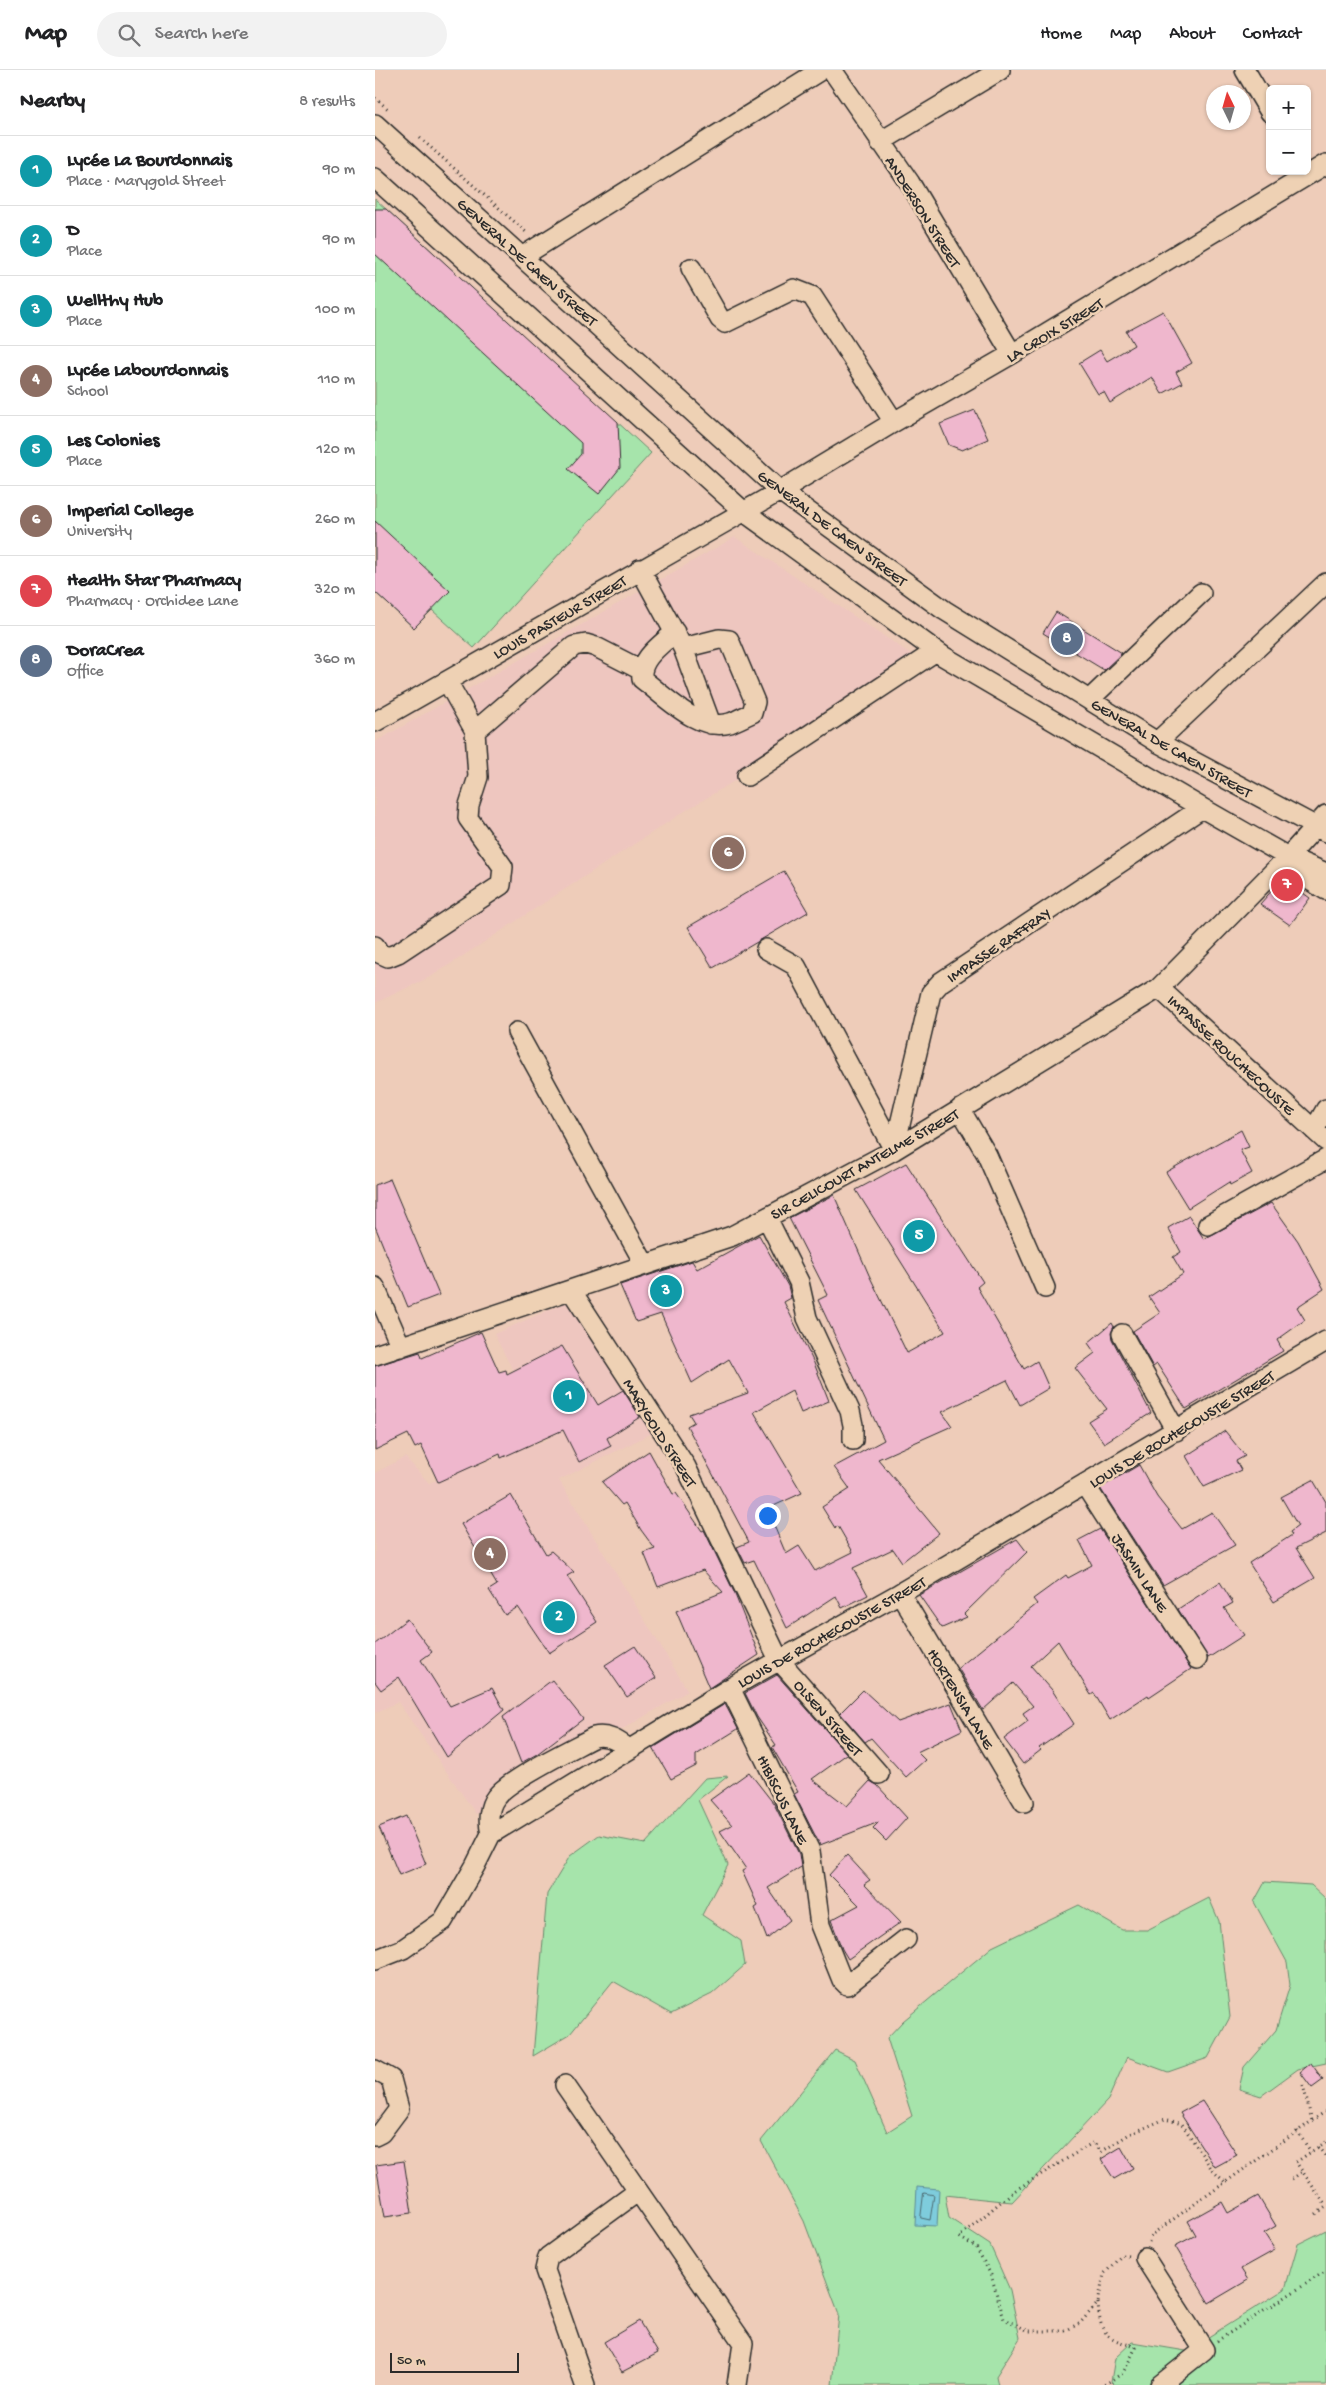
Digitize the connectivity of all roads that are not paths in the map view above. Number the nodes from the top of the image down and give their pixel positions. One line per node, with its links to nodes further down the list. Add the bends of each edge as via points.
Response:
1 (821, 70): 12 (street)
2 (832, 70): 7 (street, ANDERSON STREET)
3 (1000, 70): 7 (street)
4 (1245, 70): 5 (street)
5 (1266, 105)
6 (375, 124): 12 (street, GENERAL DE CAEN STREET)
7 (880, 142): 14 (street, ANDERSON STREET, via 910,184)
8 (1326, 164): 9 (street, LA CROIX STREET)
9 (1311, 171)
10 (1303, 175): 14 (street, LA CROIX STREET)
11 (375, 178): 17 (street)
12 (523, 256): 16 (street, GENERAL DE CAEN STREET)
13 (691, 268): 15 (street, via 725,323 794,289 812,296)
14 (1012, 354): 15 (street, LA CROIX STREET)
15 (893, 422): 16 (street, LA CROIX STREET)
16 (780, 491): 17 (street, LOUIS PASTEUR STREET); 25 (street, GENERAL DE CAEN STREET, via 944,610)
17 (743, 511): 18 (street, LOUIS PASTEUR STREET); 22 (street)
18 (640, 569): 21 (street); 24 (street, LOUIS PASTEUR STREET)
19 (1326, 582): 29 (street)
20 (1201, 593): 25 (street)
21 (679, 640): 23 (street, via 643,663); 27 (street); 27 (street, via 729,640 755,702 752,713 729,723)
22 (936, 652): 30 (street); 31 (street)
23 (641, 670): 27 (street, via 642,679 698,720); 28 (street, via 596,647 586,644 574,646)
24 (447, 681): 26 (street, LOUIS PASTEUR STREET); 28 (street)
25 (1089, 700): 29 (street, GENERAL DE CAEN STREET)
26 (375, 722)
27 (711, 724)
28 (475, 731): 36 (street, via 478,777 468,818 503,867 501,886 398,953 388,957 379,953)
29 (1157, 742): 32 (street, GENERAL DE CAEN STREET)
30 (747, 776)
31 (1202, 808): 33 (street); 43 (street, IMPASSE RAFFRAY, via 941,982 931,994)
32 (1322, 825): 33 (street, SIR CELICOURT ANTELME STREET)
33 (1284, 860): 34 (street); 35 (street); 38 (street, SIR CELICOURT ANTELME STREET)
34 (1326, 873)
35 (1326, 890)
36 (375, 946)
37 (766, 949): 43 (street, via 796,966)
38 (1159, 988): 40 (street, SIR CELICOURT ANTELME STREET); 42 (street, IMPASSE ROUCHECOUSTE)
39 (517, 1032): 47 (street)
40 (960, 1109): 43 (street, SIR CELICOURT ANTELME STREET); 49 (street, via 987,1155)
41 (1326, 1109): 42 (street)
42 (1320, 1135)
43 (894, 1150): 45 (street, SIR CELICOURT ANTELME STREET)
44 (1326, 1160): 46 (street)
45 (767, 1218): 47 (street, SIR CELICOURT ANTELME STREET, via 732,1236); 56 (street, via 799,1282 807,1318 850,1411)
46 (1208, 1225)
47 (645, 1265): 50 (street, SIR CELICOURT ANTELME STREET)
48 (375, 1287): 53 (street)
49 (1045, 1288)
50 (571, 1290): 53 (street, SIR CELICOURT ANTELME STREET); 60 (street, MARYGOLD STREET, via 686,1467)
51 (1122, 1334): 55 (street)
52 (1326, 1341): 55 (street, LOUIS DE ROCHECOUSTE STREET)
53 (401, 1347): 54 (street, SIR CELICOURT ANTELME STREET)
54 (375, 1355)
55 (1176, 1431): 57 (street, LOUIS DE ROCHECOUSTE STREET)
56 (853, 1440)
57 (1085, 1485): 58 (street, LOUIS DE ROCHECOUSTE STREET); 59 (street, JASMIN LANE)
58 (900, 1593): 60 (street, LOUIS DE ROCHECOUSTE STREET); 64 (street, HORTENSIA LANE)
59 (1197, 1658)
60 (779, 1660): 61 (street, LOUIS DE ROCHECOUSTE STREET); 63 (street, OLSEN STREET)
61 (730, 1688): 62 (street, LOUIS DE ROCHECOUSTE STREET); 66 (street, HIBISCUS LANE, via 810,1851 820,1924 841,1980 847,1985)
62 (629, 1749): 65 (street, LOUIS DE ROCHECOUSTE STREET); 65 (street, via 616,1740 594,1737 511,1783 495,1797 489,1816)
63 (879, 1774)
64 (1024, 1802)
65 (491, 1834): 67 (street, via 443,1921 403,1949)
66 (906, 1939)
67 (375, 1960)
68 (375, 2070): 70 (street, via 391,2079 399,2109)
69 (565, 2085): 71 (street)
70 (375, 2136)
71 (637, 2192): 73 (street, via 548,2256 545,2270); 74 (street, via 743,2343)
72 (1145, 2258): 75 (street, via 1204,2350)
73 (585, 2385)
74 (737, 2385)
75 (1160, 2385)

